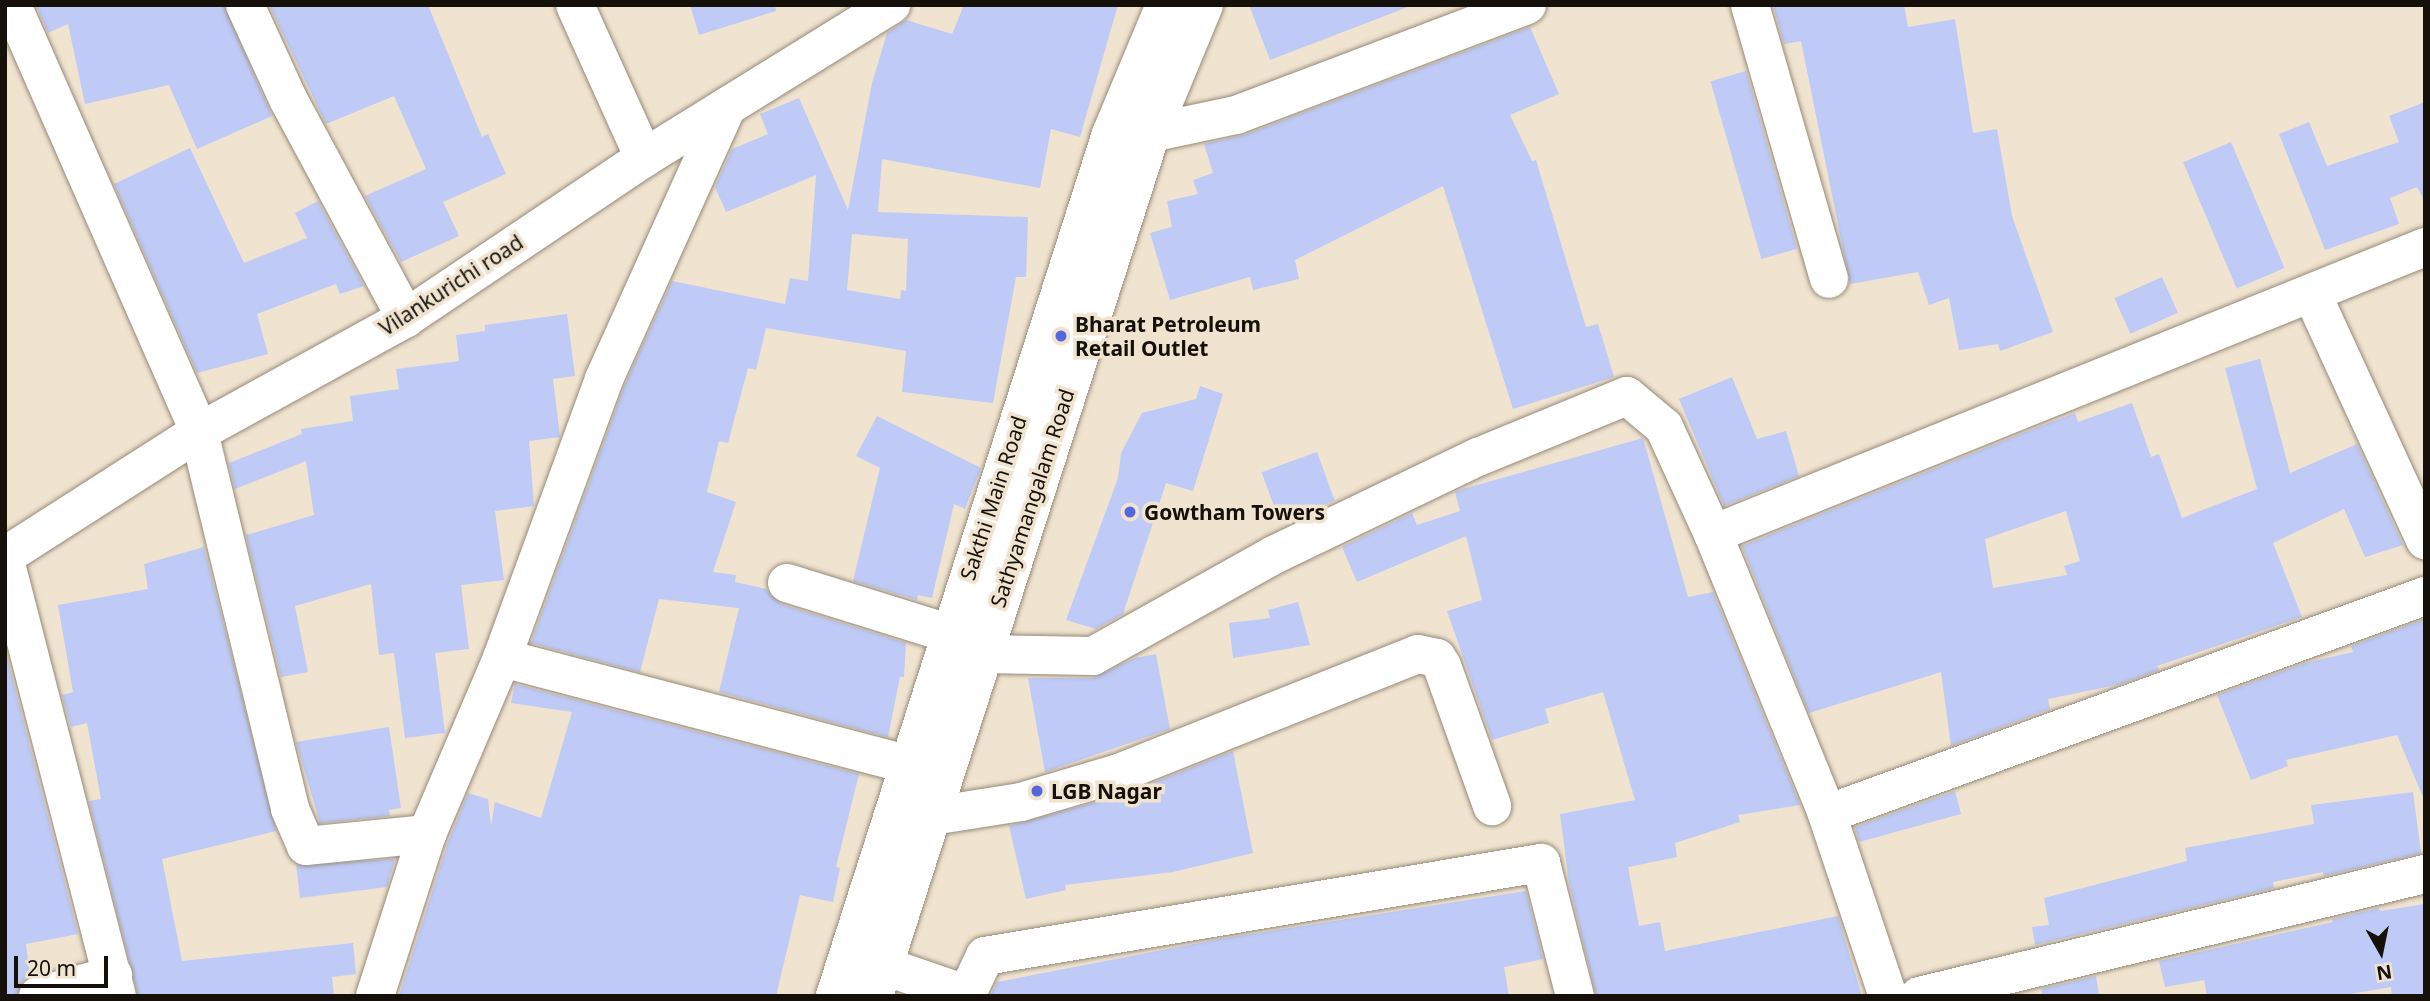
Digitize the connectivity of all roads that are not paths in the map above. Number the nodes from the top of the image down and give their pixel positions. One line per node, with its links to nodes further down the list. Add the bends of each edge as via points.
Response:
1 (12, 5): 16 (main road)
2 (245, 5): 15 (main road, via 288,99)
3 (575, 5): 11 (main road)
4 (891, 5): 9 (main road, Vilankurichi road)
5 (1166, 5): 22 (main road, Sakthi Main Road, via 1111,134)
6 (1204, 5): 10 (main road, Sathyamangalam Road)
7 (1527, 5): 10 (main road, via 1236,115)
8 (1750, 5): 13 (main road)
9 (727, 107): 11 (main road, Vilankurichi road); 24 (main road, via 604,379)
10 (1151, 133): 23 (main road, Sathyamangalam Road)
11 (644, 158): 15 (main road, Vilankurichi road)
12 (2425, 247): 14 (main road)
13 (1829, 279)
14 (2312, 294): 17 (main road); 18 (main road)
15 (406, 318): 16 (main road, Vilankurichi road)
16 (199, 432): 19 (main road, Vilankurichi road); 29 (main road, via 290,809 306,846)
17 (1713, 534): 23 (main road, via 1664,427 1627,397 1478,457 1275,555 1093,656); 27 (main road)
18 (2425, 540)
19 (5, 558): 32 (main road)
20 (787, 583): 22 (main road)
21 (2425, 596): 27 (main road)
22 (948, 634): 23 (main road); 25 (main road, Sakthi Main Road)
23 (981, 654): 28 (main road, Sathyamangalam Road)
24 (502, 658): 25 (main road); 29 (main road)
25 (906, 764): 36 (main road, Sakthi Main Road)
26 (1492, 806): 28 (main road, via 1442,666 1437,658 1418,654 1119,773 1021,802)
27 (1827, 814): 38 (main road)
28 (932, 816): 31 (main road, Sathyamangalam Road)
29 (427, 834): 35 (main road)
30 (2425, 874): 39 (main road)
31 (879, 981): 33 (main road)
32 (115, 985): 34 (main road)
33 (966, 995): 37 (main road, via 985,956 1541,863)
34 (38, 996)
35 (375, 996)
36 (835, 996)
37 (1575, 996)
38 (1888, 996)
39 (1919, 996)

